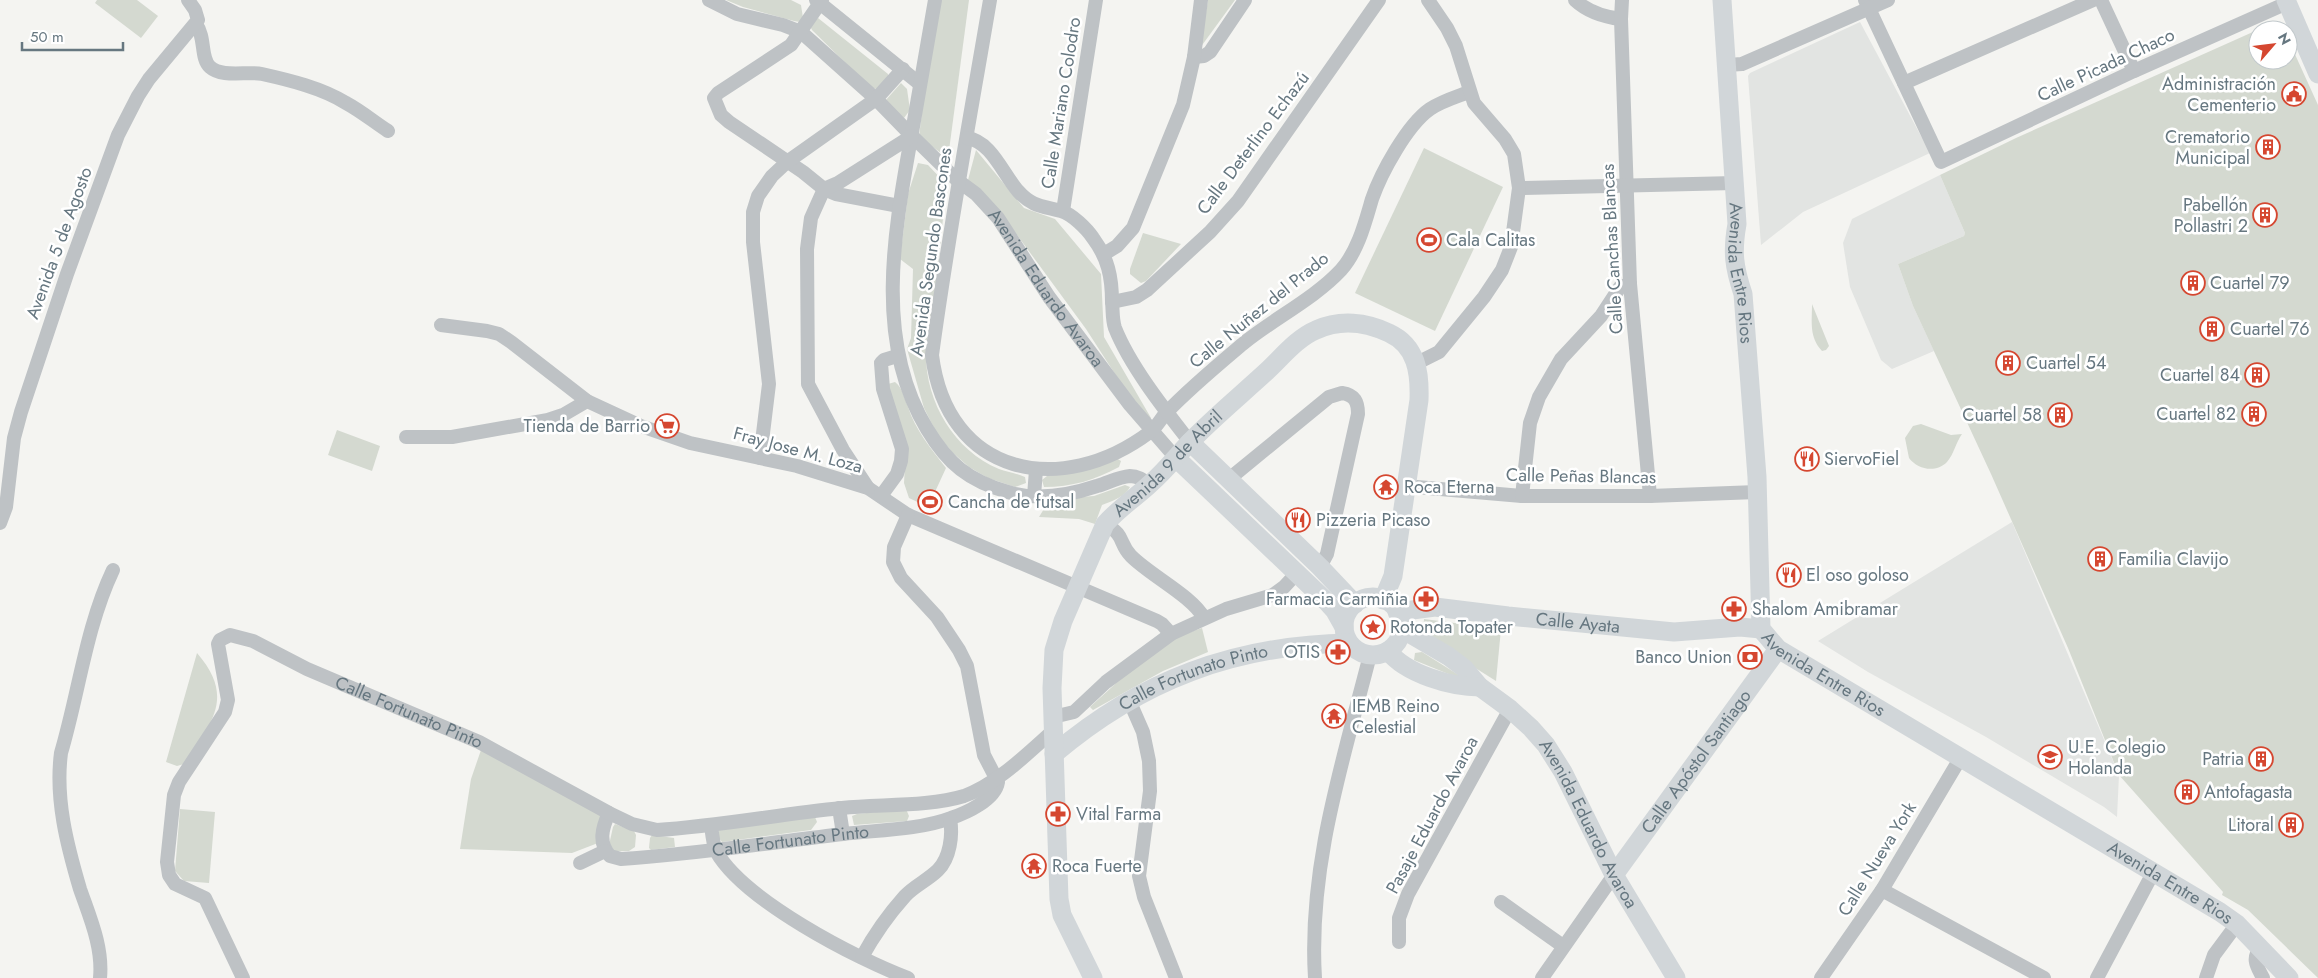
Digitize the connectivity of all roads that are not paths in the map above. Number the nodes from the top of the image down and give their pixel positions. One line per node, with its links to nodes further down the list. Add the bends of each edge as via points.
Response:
1 (188, 0): 20 (street, via 197,15)
2 (709, 0): 21 (street, Avenida Eduardo Avaroa, via 738,14)
3 (936, 0): 28 (street, Avenida Segundo Bascones)
4 (990, 0): 33 (street, Avenida Segundo Bascones)
5 (1096, 0): 41 (street, Calle Mariano Colodro)
6 (1201, 0): 22 (street)
7 (1245, 0): 22 (street, via 1210,52)
8 (1379, 0): 44 (street, Calle Deterlino Echazú, via 1249,185 1210,232 1147,290)
9 (1428, 0): 29 (street, via 1448,28 1464,68)
10 (1575, 0): 19 (street, via 1603,17)
11 (1622, 0): 19 (street, Calle Canchas Blancas)
12 (1722, 0): 23 (main road, Avenida Entre Rios)
13 (1888, 0): 18 (street)
14 (2093, 0): 27 (street)
15 (2101, 0): 25 (street)
16 (820, 1): 21 (street); 24 (street)
17 (2287, 2): 25 (street, Calle Picada Chaco); 26 (main road)
18 (1867, 4): 23 (street, via 1742,64); 27 (street)
19 (1621, 19): 37 (street, Calle Canchas Blancas)
20 (196, 24): 31 (street, via 202,32 204,56 211,68 218,72 260,73 319,91 346,102); 66 (street, Avenida 5 de Agosto, via 149,79 118,135 21,412 14,438 6,507)
21 (801, 32): 30 (street, Avenida Eduardo Avaroa); 34 (street, via 790,45 714,98 721,115)
22 (1194, 57): 42 (street, via 1183,105 1133,228 1117,246)
23 (1727, 64): 36 (main road, Avenida Entre Rios)
24 (902, 69): 28 (street); 30 (street)
25 (2134, 72): 27 (street, Calle Picada Chaco, via 1941,162)
26 (2318, 74)
27 (1904, 83)
28 (920, 84): 32 (street, Avenida Segundo Bascones)
29 (1469, 92): 38 (street, via 1514,154); 49 (street, Calle Nuñez del Prado, via 1422,116 1394,154 1377,188 1365,225 1342,269 1245,342)
30 (876, 99): 32 (street, Avenida Eduardo Avaroa); 34 (street)
31 (388, 131)
32 (912, 136): 35 (street, Avenida Eduardo Avaroa); 39 (street); 40 (street, Avenida Segundo Bascones)
33 (967, 138): 35 (street, Avenida Segundo Bascones); 41 (street, Avenida Eduardo Avaroa, via 982,144 1006,178 1031,203 1044,209)
34 (787, 162): 39 (street); 53 (street, via 764,186 753,212 756,274 769,384)
35 (957, 180): 50 (street, Avenida Eduardo Avaroa, via 976,194 998,218 1049,297); 55 (street, Avenida Segundo Bascones, via 932,355 935,377 951,417 979,449 998,460)
36 (1735, 183): 37 (street); 60 (main road, Avenida Entre Rios, via 1737,224 1734,262 1743,294)
37 (1627, 186): 38 (street); 43 (street, Calle Canchas Blancas)
38 (1519, 188): 47 (street, via 1511,247 1502,270 1439,352)
39 (824, 189): 40 (street); 59 (street, via 810,218 807,249 808,384 842,450)
40 (899, 206): 46 (street, Avenida Segundo Bascones, via 893,278)
41 (1063, 211): 42 (street, Avenida Eduardo Avaroa, via 1092,235)
42 (1104, 254): 44 (street, Avenida Eduardo Avaroa, via 1110,268)
43 (1630, 284): 63 (street, via 1620,287 1550,376 1530,423); 64 (street, Calle Canchas Blancas)
44 (1112, 302): 49 (street, Avenida Eduardo Avaroa, via 1115,327 1127,352)
45 (441, 326): 48 (street, Fray Jose M. Loza, via 498,334)
46 (897, 356): 61 (street, via 881,363 883,389 902,449 901,461 897,474); 62 (street, Avenida Segundo Bascones, via 919,416 946,456 959,469 983,484 1014,494)
47 (1417, 363): 52 (main road, Avenida 9 de Abril, via 1408,346 1380,328 1345,322 1329,325 1300,340); 58 (main road, Avenida 9 de Abril, via 1419,400)
48 (587, 401): 51 (street, via 548,420 452,437); 53 (street, Fray Jose M. Loza, via 641,426 690,443)
49 (1166, 412): 50 (street, Avenida Segundo Bascones); 52 (street, Avenida Eduardo Avaroa)
50 (1151, 432): 54 (street, Avenida Eduardo Avaroa); 55 (street, Avenida Segundo Bascones, via 1114,453 1090,462)
51 (406, 437)
52 (1190, 442): 54 (main road, Avenida 9 de Abril); 56 (main road, Avenida Eduardo Avaroa)
53 (760, 458): 59 (street, Fray Jose M. Loza, via 827,474)
54 (1176, 458): 57 (main road, Avenida 9 de Abril); 70 (main road, Avenida Eduardo Avaroa)
55 (1036, 470): 62 (street)
56 (1229, 479): 68 (main road, Avenida Eduardo Avaroa); 68 (street, via 1329,397 1342,393 1355,398 1358,414 1347,471 1327,554)
57 (1150, 485): 62 (street, Avenida Segundo Bascones, via 1140,477 1130,476 1081,490); 67 (main road, Avenida 9 de Abril, via 1115,512)
58 (1405, 486): 63 (street, Calle Peñas Blancas); 72 (main road, Avenida 9 de Abril, via 1393,576)
59 (868, 488): 61 (street, Fray Jose M. Loza)
60 (1757, 492): 64 (street, Calle Peñas Blancas); 76 (main road, Avenida Entre Rios)
61 (881, 496): 65 (street, Fray Jose M. Loza)
62 (1034, 496)
63 (1522, 496): 64 (street, Calle Peñas Blancas)
64 (1650, 496)
65 (908, 515): 71 (street, Fray Jose M. Loza); 87 (street, via 894,547 893,562 901,578 937,617 967,666 984,755)
66 (0, 523)
67 (1105, 524): 71 (main road, Avenida 9 de Abril); 74 (street, via 1118,531 1129,554 1187,600)
68 (1320, 567): 73 (main road, Avenida Eduardo Avaroa)
69 (113, 570): 107 (street, via 96,615 59,772 66,840 100,953)
70 (1297, 573): 74 (street, via 1284,588 1273,594); 78 (main road, Avenida Eduardo Avaroa, via 1335,611)
71 (1077, 587): 77 (street, Fray Jose M. Loza, via 1157,621); 84 (main road, Avenida 9 de Abril, via 1054,650)
72 (1383, 600): 73 (main road, via 1368,598); 75 (main road)
73 (1355, 604): 78 (main road, via 1347,614)
74 (1204, 618): 77 (street)
75 (1400, 620): 76 (main road, Calle Ayata, via 1435,607 1674,632 1740,627); 80 (main road, via 1399,639); 81 (main road, Avenida Eduardo Avaroa, via 1464,668)
76 (1761, 629): 79 (main road, Avenida Entre Rios)
77 (1171, 634): 84 (street, via 1106,682 1074,712)
78 (1347, 635): 80 (main road, via 1358,651); 82 (main road, Calle Fortunato Pinto, via 1252,652 1209,664)
79 (1778, 650): 86 (main road, Avenida Entre Rios); 99 (main road, Calle Apóstol Santiago)
80 (1379, 653): 81 (main road, via 1433,678 1461,687); 112 (street, via 1324,833 1315,919)
81 (1480, 687): 83 (main road, Avenida Eduardo Avaroa)
82 (1128, 700): 85 (main road, Calle Fortunato Pinto, via 1080,731); 111 (street, via 1143,732 1149,761 1150,791 1139,876 1144,898)
83 (1510, 709): 99 (main road, Avenida Eduardo Avaroa, via 1531,728 1554,758); 103 (street, Pasaje Eduardo Avaroa, via 1408,894 1400,918)
84 (1053, 724): 85 (main road, Avenida 9 de Abril); 87 (street, Calle Fortunato Pinto)
85 (1054, 754): 110 (main road, Avenida 9 de Abril, via 1059,899 1062,915)
86 (1961, 757): 98 (main road, Avenida Entre Rios); 100 (street, Calle Nueva York)
87 (996, 778): 88 (street, Calle Fortunato Pinto, via 964,796); 91 (street, Calle Fortunato Pinto, via 997,786 984,800)
88 (920, 803): 89 (street, Calle Fortunato Pinto); 92 (street)
89 (839, 808): 93 (street, Calle Fortunato Pinto); 94 (street)
90 (609, 813): 93 (street, Calle Fortunato Pinto, via 632,824 657,830); 96 (street, via 602,839); 108 (street, Calle Fortunato Pinto, via 479,742 307,669 253,641 230,635 218,644 228,700 225,712 178,782 167,862 169,875 175,884 205,898)
91 (950, 818): 92 (street, Calle Fortunato Pinto); 106 (street, via 949,848 939,869 906,895 875,934)
92 (922, 824): 94 (street, Calle Fortunato Pinto)
93 (711, 825): 95 (street)
94 (843, 834): 95 (street, Calle Fortunato Pinto)
95 (716, 850): 96 (street, Calle Fortunato Pinto, via 621,859); 106 (street, via 735,875 767,900 808,930)
96 (605, 851): 97 (street)
97 (580, 863)
98 (2153, 873): 102 (main road, Avenida Entre Rios); 117 (street)
99 (1614, 874): 104 (street); 114 (main road, Avenida Eduardo Avaroa)
100 (1882, 890): 115 (street, Calle Nueva York); 116 (street)
101 (1501, 902): 104 (street)
102 (2237, 924): 105 (main road, Avenida Entre Rios); 118 (street, via 2214,955)
103 (1399, 942)
104 (1563, 946): 113 (street)
105 (2261, 947): 119 (street, via 2255,962); 120 (main road, Avenida Entre Rios)
106 (862, 957): 109 (street)
107 (100, 978)
108 (243, 978)
109 (908, 978)
110 (1092, 978)
111 (1176, 978)
112 (1315, 978)
113 (1542, 978)
114 (1676, 978)
115 (1821, 978)
116 (2044, 978)
117 (2097, 978)
118 (2206, 978)
119 (2263, 978)
120 (2289, 978)

